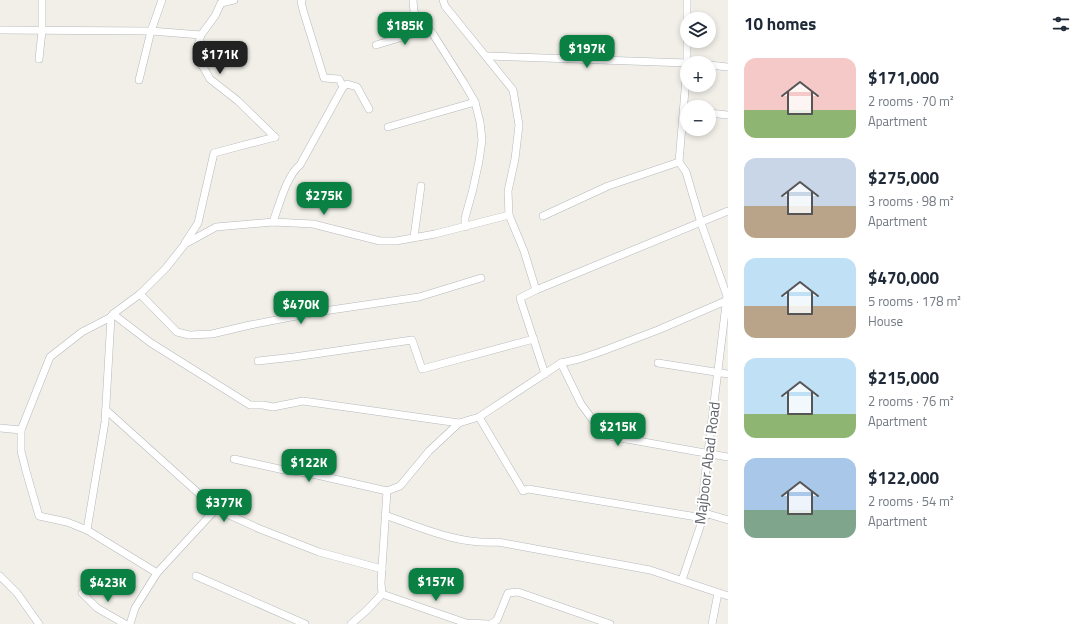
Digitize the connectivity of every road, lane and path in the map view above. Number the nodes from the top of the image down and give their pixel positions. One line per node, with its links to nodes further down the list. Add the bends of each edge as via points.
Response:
1 (42, 0): 13 (street)
2 (162, 0): 14 (street)
3 (216, 0): 10 (street, via 218,3)
4 (234, 0): 10 (street, via 221,3)
5 (302, 0): 23 (street, via 300,1 324,78 339,79)
6 (413, 0): 11 (street, via 414,12)
7 (444, 0): 17 (street, via 445,6)
8 (687, 0): 9 (street)
9 (687, 12)
10 (215, 16): 15 (street)
11 (428, 29): 16 (street); 24 (street)
12 (0, 30): 13 (street)
13 (42, 31): 14 (street); 18 (street)
14 (151, 31): 15 (street); 22 (street)
15 (201, 35): 39 (street, via 197,49 210,79 275,136 214,153 198,223)
16 (376, 45)
17 (487, 56): 19 (street); 33 (street, via 513,90 519,125 508,191)
18 (38, 59)
19 (680, 64)
20 (716, 66): 21 (street)
21 (728, 67)
22 (139, 80)
23 (343, 87): 25 (street, via 347,84 357,87); 35 (street, via 300,165 288,179)
24 (475, 102): 28 (street); 37 (street, via 482,140)
25 (369, 109)
26 (716, 114): 27 (street)
27 (728, 115)
28 (388, 127)
29 (682, 136): 30 (street)
30 (679, 162): 34 (street, via 608,186); 36 (street, Majboor Abad Road, via 686,172)
31 (421, 186): 38 (street)
32 (728, 211): 36 (street)
33 (509, 215): 37 (street); 41 (street)
34 (543, 216)
35 (273, 222): 38 (street, via 313,224 380,241); 39 (street, via 216,227)
36 (701, 223): 41 (street); 43 (street, Majboor Abad Road)
37 (465, 227): 38 (street)
38 (414, 237)
39 (185, 244): 42 (street)
40 (481, 278): 42 (street, via 419,297 317,312 212,334 189,335 177,332)
41 (536, 290): 45 (street, via 520,298)
42 (140, 294): 44 (street)
43 (727, 300): 47 (street, via 658,330 600,352); 49 (street, Majboor Abad Road)
44 (112, 315): 52 (street); 54 (street, via 250,405 273,407 303,401); 56 (street, via 82,332 50,357)
45 (534, 339): 46 (street, via 422,369 412,340); 50 (street)
46 (258, 361)
47 (561, 363): 50 (street); 57 (street, via 580,404 604,435)
48 (658, 363): 49 (street)
49 (718, 372): 51 (street); 57 (street, Majboor Abad Road)
50 (546, 374): 53 (street)
51 (728, 374)
52 (106, 410): 61 (street); 65 (street)
53 (479, 417): 54 (street); 63 (street, via 523,491 528,489)
54 (459, 423): 60 (street, via 429,451 400,486)
55 (0, 428): 56 (street)
56 (22, 430): 65 (street, via 21,451 39,516 67,522)
57 (708, 454): 58 (street); 63 (street, Majboor Abad Road, via 700,510)
58 (728, 457)
59 (234, 459): 60 (street)
60 (387, 491): 62 (street)
61 (216, 509): 66 (street, via 319,552); 67 (street)
62 (385, 515): 66 (street); 70 (street, via 453,538 484,543 498,542 650,570)
63 (703, 518): 64 (street, via 708,514); 70 (street, Majboor Abad Road)
64 (728, 520)
65 (87, 530): 67 (street)
66 (382, 569): 73 (street)
67 (157, 573): 77 (street, via 135,608)
68 (0, 576): 75 (street, via 17,593)
69 (196, 576): 78 (street)
70 (682, 580): 71 (street)
71 (718, 592): 74 (street); 83 (street)
72 (82, 594): 76 (street, via 97,608)
73 (382, 594): 79 (street); 80 (street, via 466,623)
74 (728, 596)
75 (39, 624)
76 (125, 624)
77 (130, 624)
78 (305, 624)
79 (351, 624)
80 (488, 624)
81 (492, 624): 82 (street, via 497,620 508,593 518,592)
82 (610, 624)
83 (712, 624)

